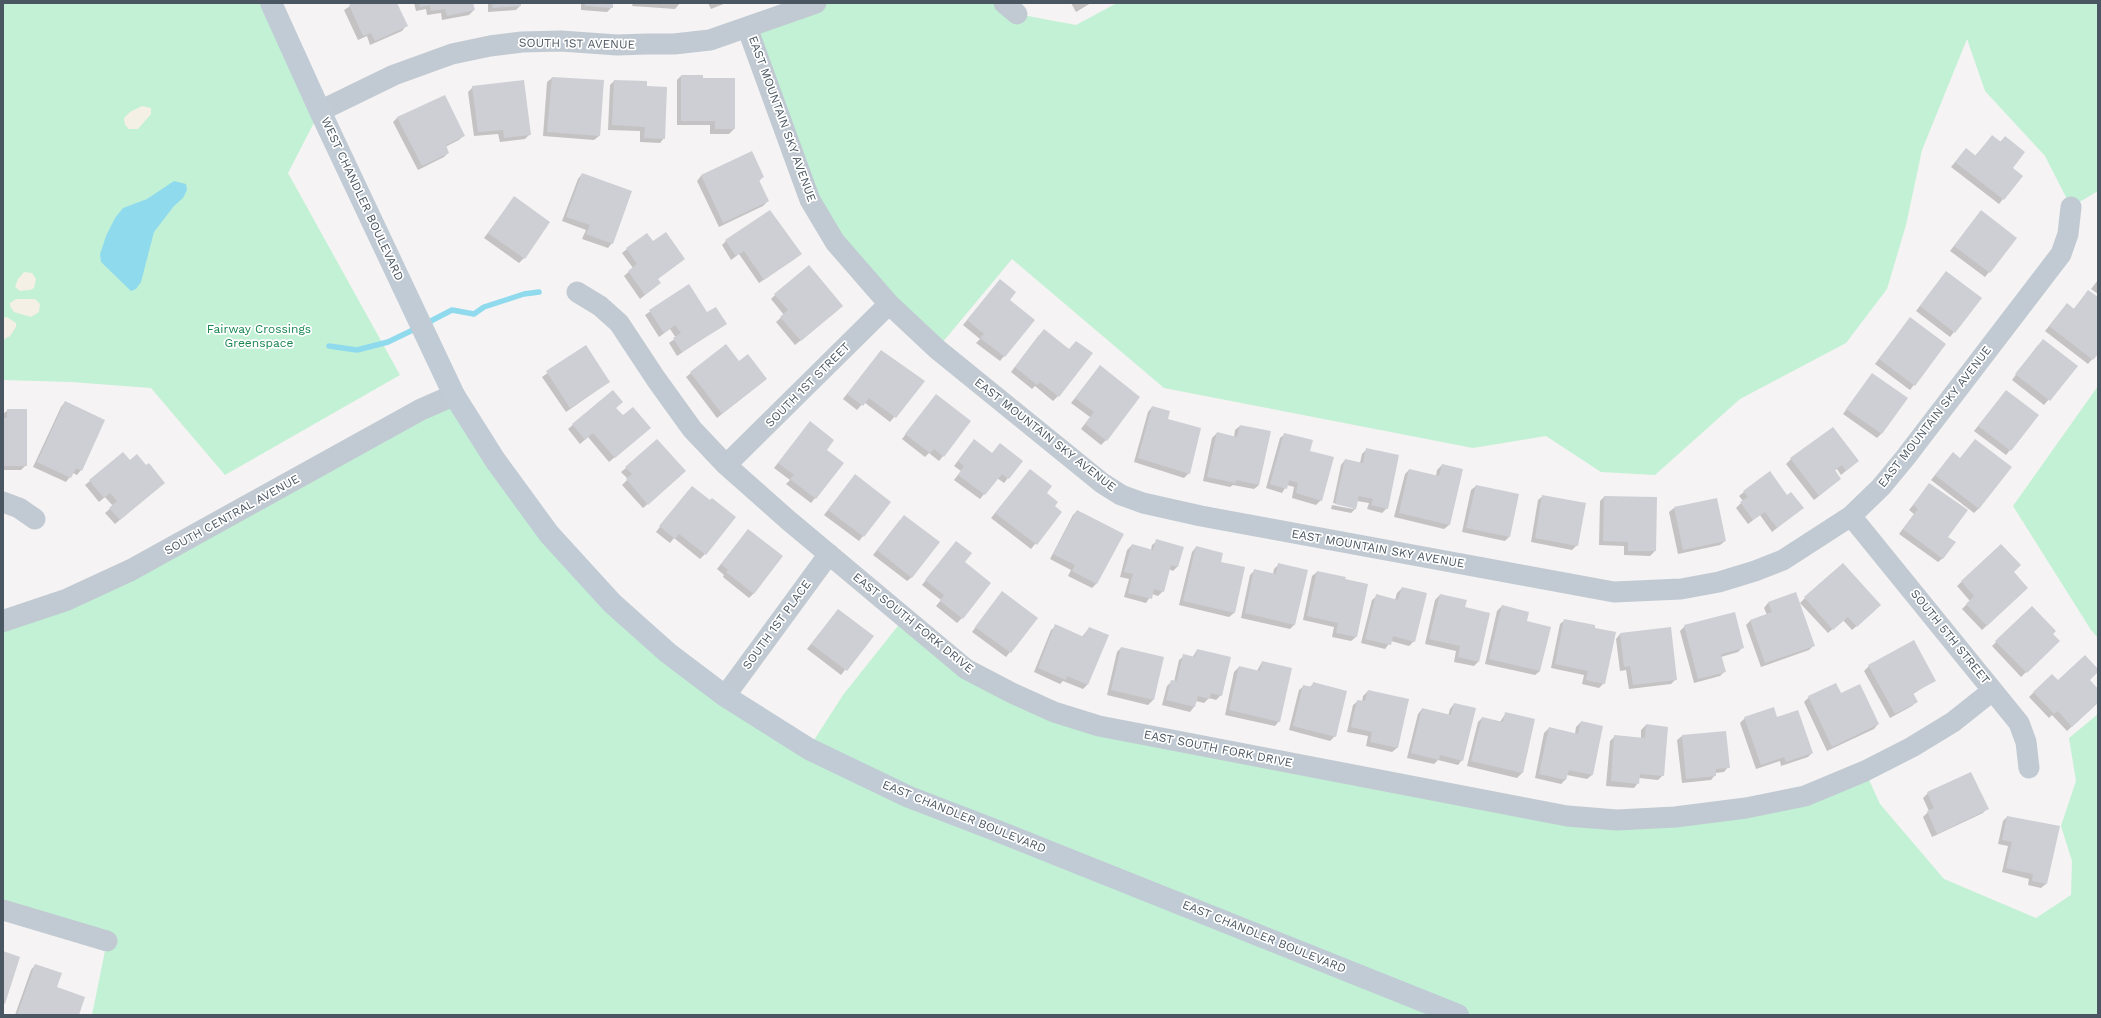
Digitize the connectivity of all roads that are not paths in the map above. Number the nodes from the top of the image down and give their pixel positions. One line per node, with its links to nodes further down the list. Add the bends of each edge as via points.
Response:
1 (272, 3): 4 (main road, WEST CHANDLER BOULEVARD)
2 (816, 3): 3 (street, SOUTH 1ST AVENUE)
3 (747, 27): 4 (street, SOUTH 1ST AVENUE, via 710,40 674,44 617,45 561,41 490,46 426,62); 7 (street, EAST MOUNTAIN SKY AVENUE, via 810,200 835,242)
4 (320, 111): 8 (main road, WEST CHANDLER BOULEVARD)
5 (2070, 207): 11 (street, EAST MOUNTAIN SKY AVENUE, via 2068,234 2061,254 1905,458 1881,487)
6 (577, 292): 9 (street, EAST SOUTH FORK DRIVE, via 600,306 619,324 692,429)
7 (889, 304): 9 (street, SOUTH 1ST STREET); 11 (street, EAST MOUNTAIN SKY AVENUE, via 937,349 1102,483 1122,495 1143,503 1201,516 1614,592 1681,589 1719,582 1748,573 1784,560)
8 (454, 395): 14 (street, SOUTH CENTRAL AVENUE, via 420,410 132,570 66,600); 16 (main road, EAST CHANDLER BOULEVARD, via 495,460 554,540 612,603 668,653)
9 (726, 465): 13 (street, EAST SOUTH FORK DRIVE)
10 (3, 502): 12 (street, via 19,508)
11 (1851, 516): 15 (street, SOUTH 5TH STREET)
12 (35, 519)
13 (829, 554): 15 (street, EAST SOUTH FORK DRIVE, via 966,668 1012,694 1054,712 1099,726 1568,816 1617,820 1675,817 1746,808 1805,796 1865,771 1912,747 1953,722); 16 (street, SOUTH 1ST PLACE)
14 (3, 622)
15 (1992, 691): 17 (street, SOUTH 5TH STREET, via 2019,723 2026,742)
16 (725, 696): 20 (main road, EAST CHANDLER BOULEVARD, via 809,749 910,797)
17 (2029, 768)
18 (3, 910): 19 (street)
19 (107, 941)
20 (1458, 1015)

